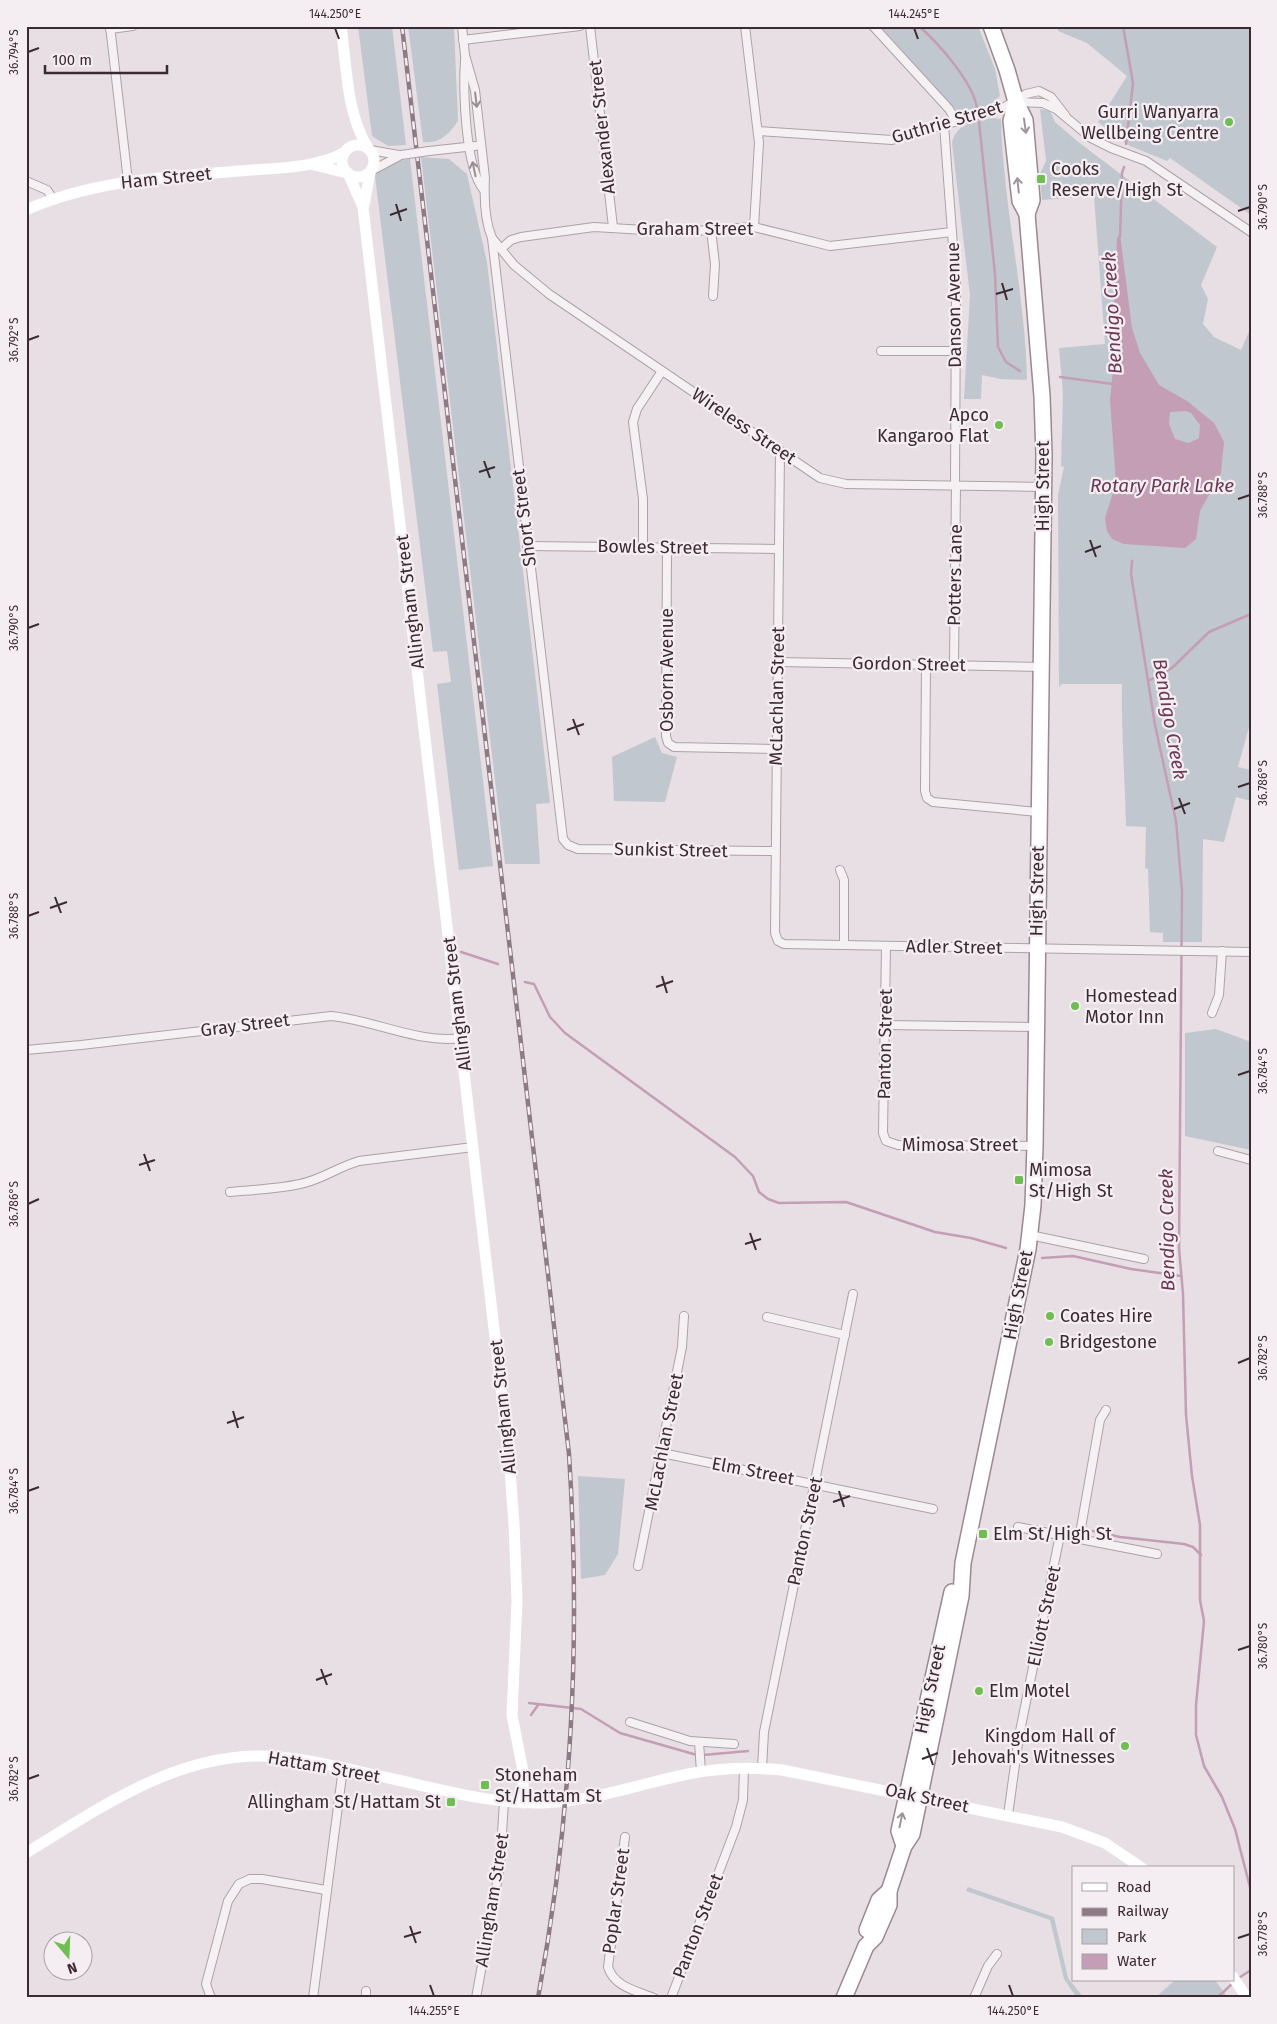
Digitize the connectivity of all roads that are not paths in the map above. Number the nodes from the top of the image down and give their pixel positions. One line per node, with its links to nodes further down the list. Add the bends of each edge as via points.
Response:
1 (133, 26): 9 (street)
2 (341, 26): 14 (street)
3 (462, 26): 10 (street, Short Street)
4 (580, 26): 10 (street)
5 (590, 26): 32 (street, Alexander Street)
6 (745, 26): 17 (street)
7 (873, 26): 15 (street, via 952,112)
8 (991, 26): 12 (highway, High Street)
9 (110, 28): 27 (street)
10 (463, 40): 11 (street, Short Street)
11 (465, 55): 18 (street, Short Street, one-way to 18, via 475,90); 19 (street, Short Street, via 463,83)
12 (1016, 102): 13 (street, via 1043,103); 13 (street, via 1026,94 1041,91); 15 (street, Guthrie Street); 45 (highway, High Street, via 1011,121 1020,201 1027,214 1042,396)
13 (1065, 115): 36 (street, via 1091,138 1157,167)
14 (353, 117): 20 (street); 21 (street)
15 (956, 121): 16 (street, Guthrie Street)
16 (944, 125): 17 (street, Guthrie Street, via 885,140); 35 (street, Danson Avenue)
17 (758, 131): 33 (street)
18 (482, 146): 19 (street); 28 (street, Short Street)
19 (470, 147): 22 (street, bridge); 28 (street, Short Street, one-way to 19, via 477,179)
20 (369, 149): 21 (street, via 355,145); 22 (street); 24 (street, via 374,158)
21 (346, 151): 23 (street, Ham Street); 25 (street, via 342,163)
22 (401, 155): 24 (street)
23 (310, 164): 25 (street, Ham Street); 27 (street, Ham Street)
24 (370, 172): 25 (street, via 356,177); 30 (street, Allingham Street)
25 (348, 173): 30 (street, Allingham Street)
26 (26, 181): 29 (street, via 47,190)
27 (128, 181): 29 (street, Ham Street)
28 (483, 189): 37 (street, Short Street)
29 (53, 198): 31 (street, Ham Street)
30 (363, 207): 68 (street, Allingham Street)
31 (26, 210)
32 (613, 227): 34 (street, Graham Street, via 674,232); 38 (street, Graham Street, via 527,236 511,240)
33 (754, 227): 34 (street, Graham Street); 35 (street, Graham Street, via 830,246)
34 (711, 230): 39 (street, via 715,264)
35 (952, 232): 41 (street, Danson Avenue)
36 (1251, 232)
37 (492, 238): 38 (street, Wireless Street); 46 (street, Short Street)
38 (500, 249): 42 (street, Wireless Street, via 549,294)
39 (713, 296)
40 (881, 351): 41 (street)
41 (956, 351): 44 (street, Danson Avenue)
42 (662, 371): 43 (street, Wireless Street); 47 (street, via 637,409 633,422 643,499)
43 (780, 451): 44 (street, Wireless Street, via 820,478 837,483); 49 (street, McLachlan Street)
44 (955, 485): 45 (street, Wireless Street); 52 (street, Potters Lane)
45 (1043, 487): 53 (highway, High Street)
46 (527, 546): 47 (street, Bowles Street); 56 (street, Short Street, via 562,836)
47 (643, 546): 48 (street, Bowles Street)
48 (667, 547): 49 (street, Bowles Street); 54 (street, Osborn Avenue, via 667,740 674,747)
49 (779, 548): 50 (street, McLachlan Street)
50 (778, 662): 51 (street, Gordon Street); 54 (street, McLachlan Street)
51 (926, 664): 52 (street, Gordon Street); 55 (street, via 927,798 933,802)
52 (954, 664): 53 (street, Gordon Street)
53 (1041, 666): 55 (highway, High Street)
54 (776, 749): 57 (street, McLachlan Street)
55 (1038, 812): 62 (highway, High Street)
56 (568, 845): 57 (street, Sunkist Street, via 584,849)
57 (774, 851): 59 (street, McLachlan Street, via 775,933)
58 (840, 870): 60 (street, via 844,880)
59 (778, 941): 60 (street, Adler Street, via 784,944)
60 (844, 945): 61 (street, Adler Street)
61 (886, 946): 62 (street, Adler Street); 66 (street, Panton Street)
62 (1036, 949): 63 (street, Adler Street); 67 (highway, High Street)
63 (1222, 951): 64 (street, Adler Street); 65 (street, via 1219,995)
64 (1251, 952)
65 (1212, 1013)
66 (885, 1026): 67 (street); 70 (street, Panton Street, via 883,1133)
67 (1036, 1028): 71 (highway, High Street)
68 (461, 1038): 69 (street, Gray Street, via 432,1038 331,1016); 72 (street, Allingham Street)
69 (26, 1050)
70 (886, 1141): 71 (street, Mimosa Street, via 898,1145)
71 (1035, 1146): 76 (highway, High Street)
72 (473, 1147): 75 (street, via 359,1161 301,1184); 100 (street, Allingham Street, via 513,1502 517,1614 512,1715 523,1771)
73 (1218, 1151): 74 (street)
74 (1251, 1160)
75 (230, 1192)
76 (1030, 1235): 77 (street); 98 (highway, High Street, via 964,1563 952,1591 944,1623)
77 (1144, 1259)
78 (853, 1294): 81 (street, Panton Street)
79 (684, 1316): 83 (street, McLachlan Street, via 682,1347)
80 (766, 1317): 81 (street)
81 (845, 1335): 84 (street, Panton Street)
82 (1106, 1410): 88 (street, via 1100,1420)
83 (662, 1453): 84 (street, Elm Street); 90 (street, McLachlan Street)
84 (814, 1484): 85 (street, Elm Street); 96 (street, Panton Street, via 764,1732)
85 (933, 1509)
86 (1018, 1527): 87 (street)
87 (1060, 1535): 88 (street); 101 (street, Elliott Street, via 1019,1736)
88 (1079, 1539): 89 (street)
89 (1157, 1554)
90 (638, 1566)
91 (630, 1722): 92 (street)
92 (699, 1742): 93 (street); 97 (street)
93 (734, 1744)
94 (343, 1768): 99 (street, Hattam Street); 103 (street, Hattam Street, via 256,1756 199,1765 120,1796); 105 (street)
95 (744, 1768): 96 (street, Oak Street); 97 (street, Oak Street); 114 (street, Panton Street, via 744,1795 736,1827)
96 (762, 1768): 98 (street, Oak Street, via 812,1774)
97 (701, 1772): 100 (street, Oak Street, via 585,1800)
98 (913, 1795): 101 (street, Oak Street); 115 (highway, High Street, via 899,1831 904,1846 889,1891 889,1904 875,1937 866,1946)
99 (504, 1801): 100 (street, Hattam Street); 112 (street, Allingham Street, via 500,1866)
100 (523, 1803)
101 (1008, 1815): 104 (street, Oak Street, via 1090,1836)
102 (625, 1837): 113 (street, Poplar Street, via 608,1967 618,1982)
103 (26, 1853)
104 (1139, 1866)
105 (326, 1890): 110 (street, via 262,1879 239,1884 228,1900 206,1984); 111 (street)
106 (997, 1954): 116 (street)
107 (1234, 1979): 109 (street)
108 (1228, 1982): 109 (street)
109 (1241, 1995)
110 (211, 1998)
111 (313, 1998)
112 (476, 1998)
113 (654, 1998)
114 (671, 1998)
115 (844, 1998)
116 (974, 1998)

